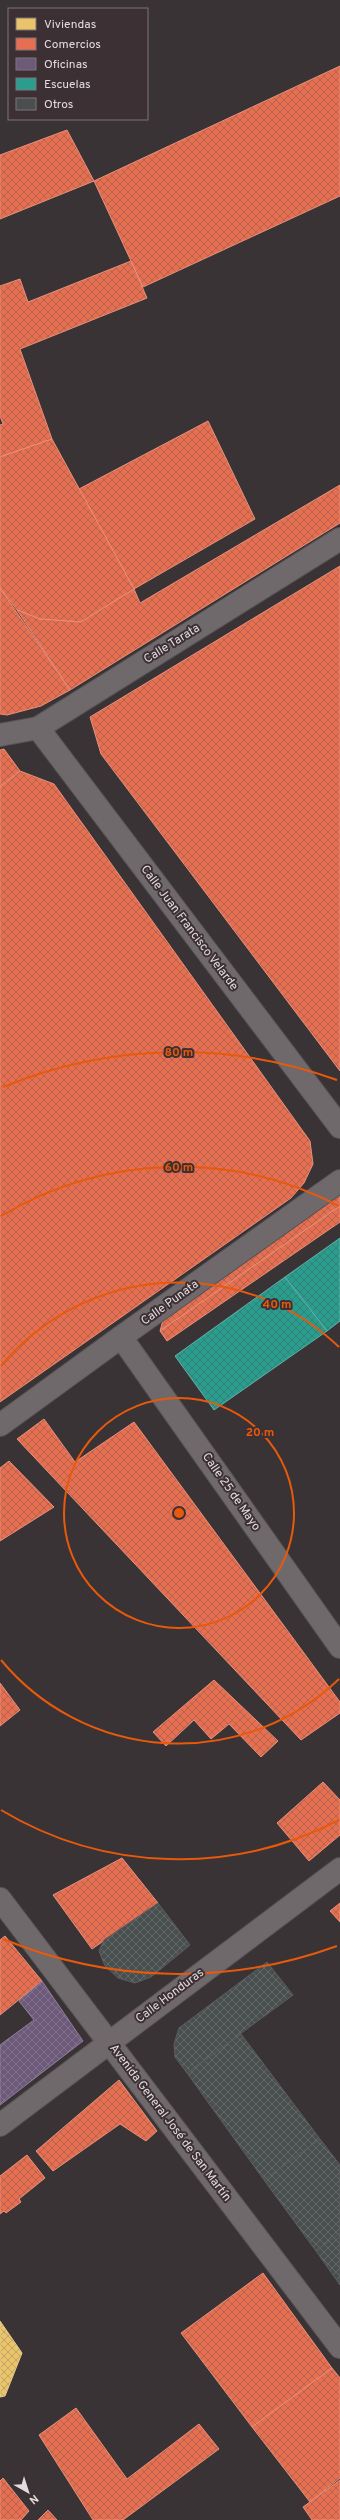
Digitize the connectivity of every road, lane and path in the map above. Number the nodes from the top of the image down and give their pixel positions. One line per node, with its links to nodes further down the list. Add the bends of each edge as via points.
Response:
1 (340, 539): 2 (main road, Calle Tarata)
2 (38, 728): 3 (main road, Calle Tarata); 4 (main road, Calle Juan Francisco Velarde)
3 (0, 735)
4 (340, 1127)
5 (340, 1181): 6 (main road, Calle Punata)
6 (121, 1337): 7 (main road, Calle Punata); 8 (main road, Calle 25 de Mayo)
7 (0, 1425)
8 (340, 1646)
9 (340, 1869): 11 (main road, Calle Honduras)
10 (0, 1899): 11 (main road, Avenida General José de San Martín)
11 (108, 2042): 12 (main road, Calle Honduras); 13 (main road, Avenida General José de San Martín)
12 (0, 2125)
13 (340, 2347)

